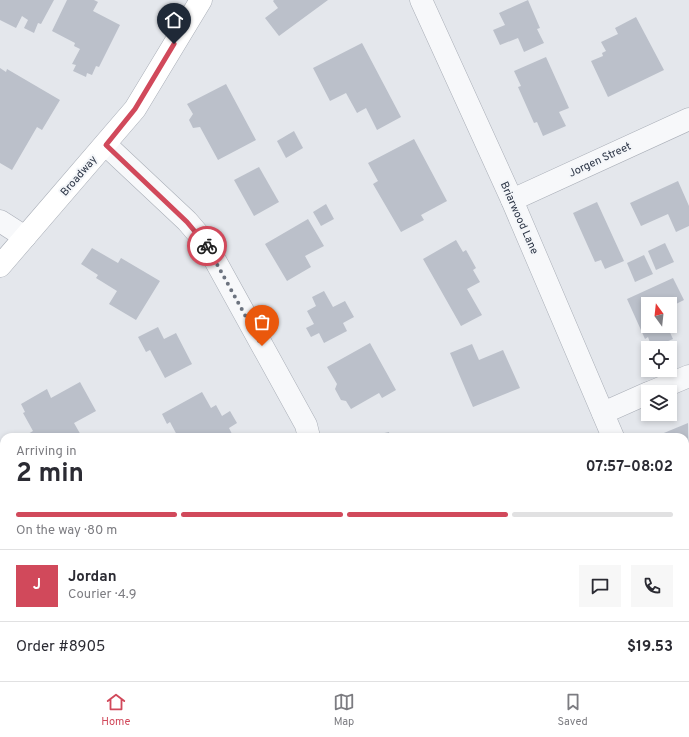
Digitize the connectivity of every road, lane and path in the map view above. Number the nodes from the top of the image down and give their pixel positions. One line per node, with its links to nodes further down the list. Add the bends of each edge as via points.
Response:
1 (421, 0): 5 (street, Briarwood Lane)
2 (196, 2): 4 (main road, Broadway, via 135,109)
3 (689, 119): 5 (street, Jorgen Street)
4 (106, 145): 7 (main road, Broadway); 13 (street, via 205,242 306,425)
5 (512, 200): 12 (street, Briarwood Lane)
6 (0, 222): 7 (street)
7 (25, 237): 8 (main road, Broadway)
8 (0, 266)
9 (689, 376): 10 (street)
10 (668, 385)
11 (641, 397): 12 (street)
12 (603, 413): 14 (street, Briarwood Lane)
13 (308, 433)
14 (611, 433)

